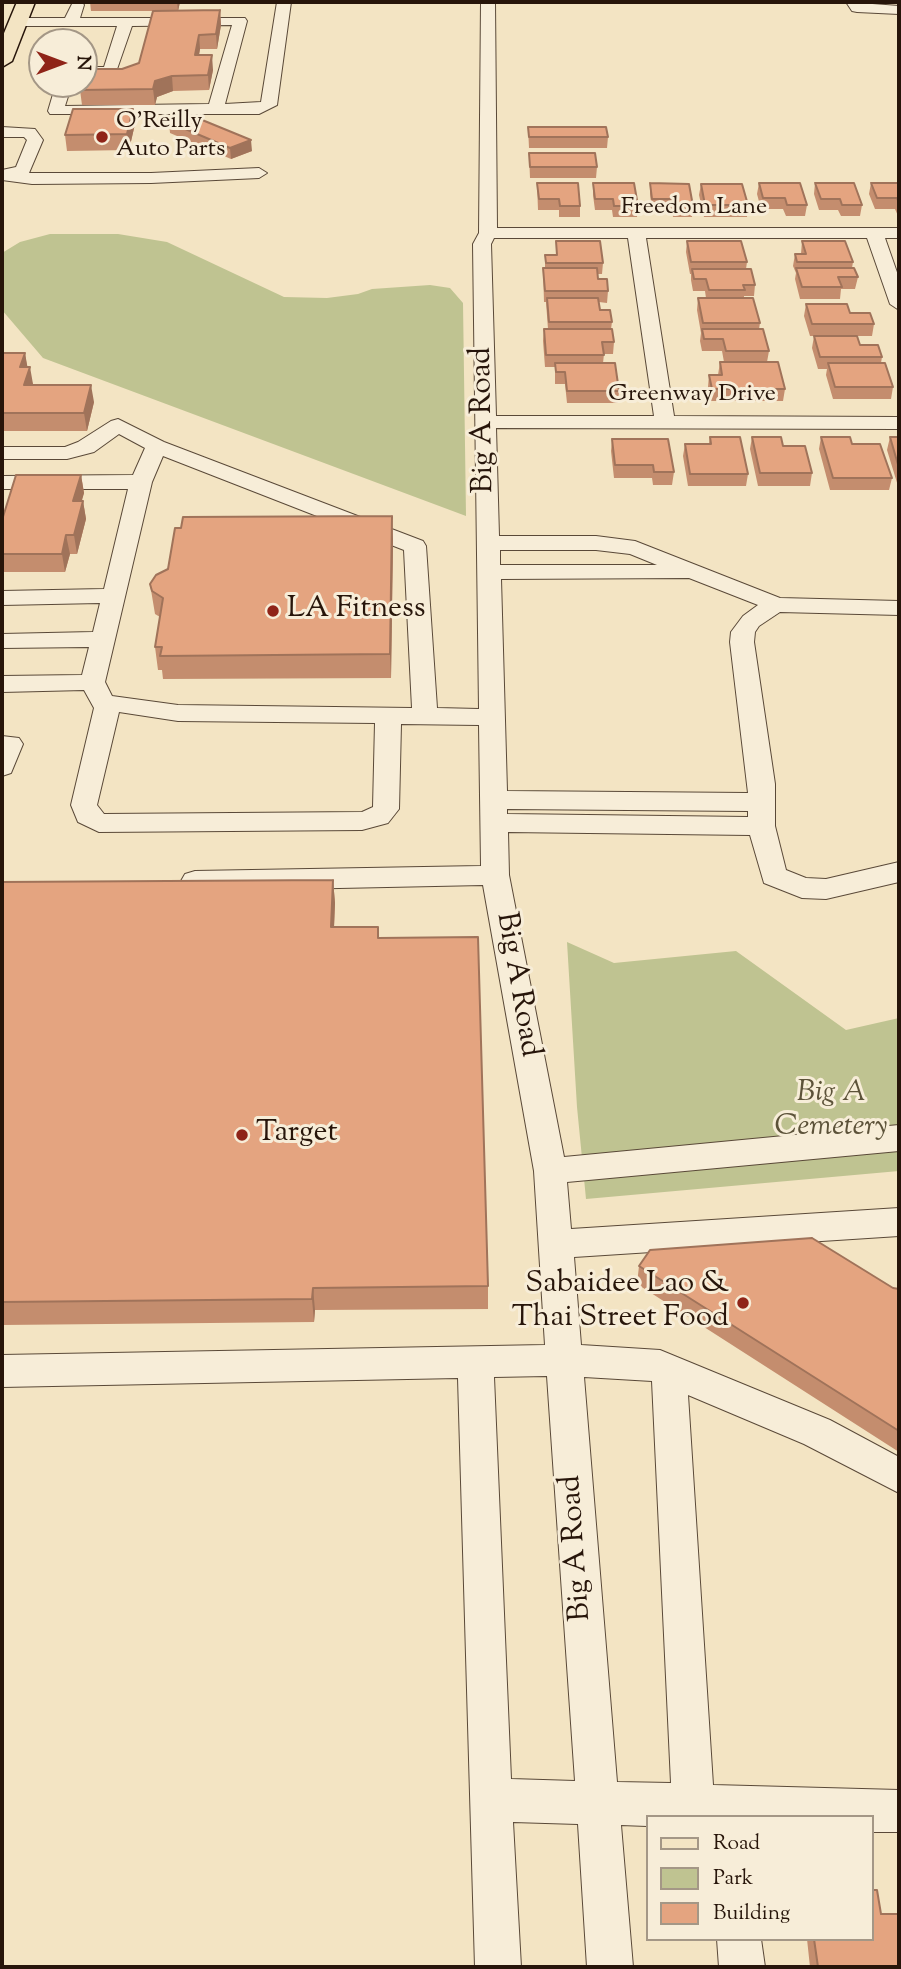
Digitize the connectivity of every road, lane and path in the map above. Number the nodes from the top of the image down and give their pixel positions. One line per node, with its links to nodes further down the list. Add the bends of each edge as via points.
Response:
1 (26, 2): 11 (main road)
2 (78, 2): 12 (street)
3 (197, 2): 9 (street)
4 (246, 2): 10 (street)
5 (284, 2): 18 (street, via 271,54 269,105)
6 (488, 2): 24 (street, Big A Road)
7 (853, 2): 8 (street, via 857,8)
8 (899, 10)
9 (192, 21): 10 (street); 13 (street)
10 (240, 21): 18 (street, via 236,54)
11 (10, 22): 12 (street); 15 (main road)
12 (76, 22): 13 (street); 14 (street)
13 (126, 22): 16 (street, via 110,72)
14 (76, 28)
15 (2, 61)
16 (98, 72)
17 (60, 98): 18 (street, via 57,111)
18 (216, 109)
19 (2, 132): 21 (street, via 29,132 35,140)
20 (136, 162): 21 (street)
21 (26, 163): 23 (street, via 23,170)
22 (259, 173): 23 (street, via 32,179)
23 (4, 175)
24 (488, 233): 25 (street, Freedom Lane); 29 (street, Big A Road, via 482,244)
25 (636, 233): 26 (street, Freedom Lane); 30 (street)
26 (874, 233): 27 (street, Freedom Lane); 28 (street)
27 (899, 233)
28 (899, 304)
29 (485, 422): 30 (street, Greenway Drive); 36 (street, Big A Road)
30 (665, 422): 31 (street, Greenway Drive)
31 (899, 423)
32 (157, 446): 33 (street, via 118,425 86,447 67,453); 35 (street); 46 (street, via 415,546)
33 (4, 458)
34 (2, 482): 35 (street)
35 (141, 482): 37 (street)
36 (488, 558): 39 (street, via 692,572); 47 (street, Big A Road)
37 (113, 596): 38 (street); 41 (street)
38 (2, 598)
39 (775, 604): 40 (street); 51 (street, via 743,632 762,784)
40 (899, 608)
41 (104, 639): 42 (street); 44 (street)
42 (2, 641)
43 (2, 684): 44 (street)
44 (101, 692): 45 (street, via 178,713); 45 (street, via 84,805 88,816 99,823 362,821 377,817 386,809)
45 (388, 715): 46 (street)
46 (425, 716): 47 (street)
47 (492, 717): 50 (street, Big A Road)
48 (2, 744): 49 (street, via 10,744)
49 (2, 767)
50 (494, 812): 51 (street); 53 (street, Big A Road)
51 (761, 814): 52 (street, via 774,876 802,888 826,889)
52 (899, 872)
53 (495, 875): 54 (street); 56 (street, Big A Road)
54 (166, 882)
55 (899, 1138): 56 (street)
56 (550, 1171): 58 (street, Big A Road)
57 (899, 1222): 58 (street)
58 (555, 1244): 59 (street, Big A Road)
59 (564, 1360): 60 (street); 61 (street); 65 (street, Big A Road)
60 (475, 1362): 62 (street); 64 (street)
61 (669, 1370): 63 (street, via 817,1432); 66 (street)
62 (2, 1371)
63 (899, 1476)
64 (491, 1800): 65 (street); 69 (street)
65 (598, 1802): 66 (street); 70 (street, Big A Road)
66 (715, 1809): 67 (street)
67 (899, 1811)
68 (739, 1941): 71 (street)
69 (498, 1967)
70 (610, 1967)
71 (742, 1967)

